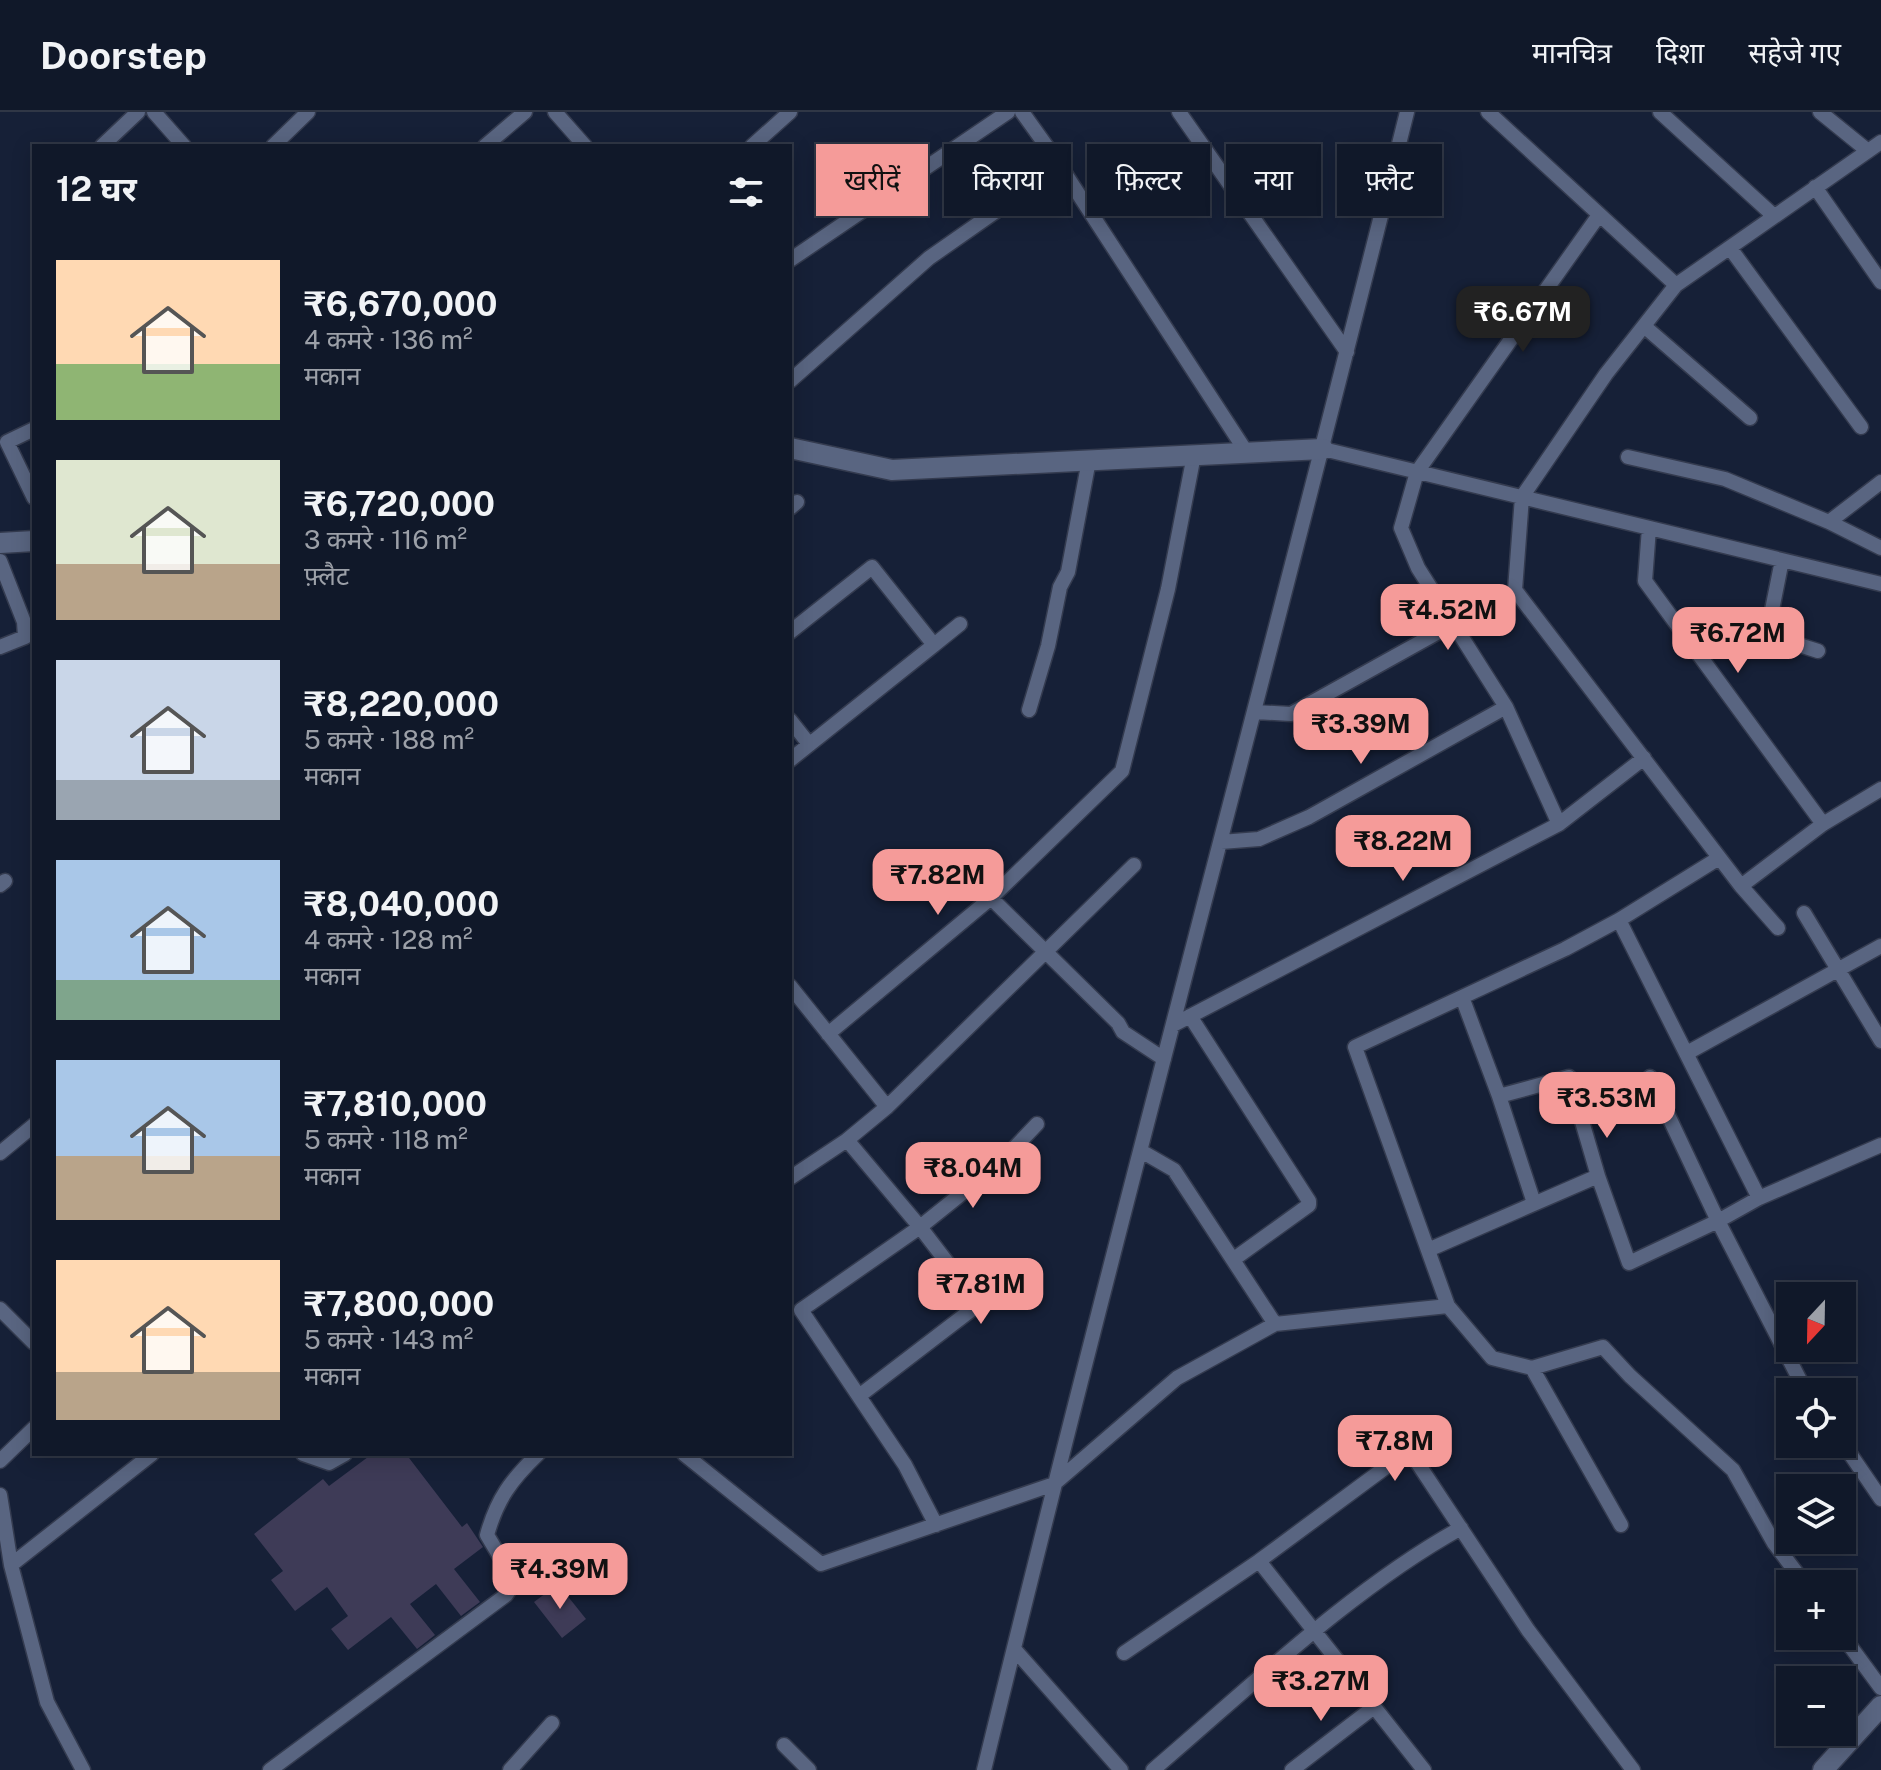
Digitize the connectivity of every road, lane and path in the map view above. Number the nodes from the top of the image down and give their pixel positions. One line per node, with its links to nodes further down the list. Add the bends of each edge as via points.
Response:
1 (138, 112): 15 (street)
2 (154, 112): 16 (street)
3 (308, 112): 17 (street)
4 (525, 112): 18 (street)
5 (555, 112): 19 (street)
6 (790, 112): 20 (street)
7 (1008, 112): 29 (street)
8 (1022, 112): 21 (street)
9 (1179, 112): 33 (street)
10 (1407, 112): 33 (street)
11 (1488, 112): 25 (street)
12 (1660, 112): 27 (street)
13 (1820, 112): 22 (street)
14 (1881, 142): 22 (street)
15 (104, 144)
16 (182, 144)
17 (275, 144)
18 (487, 144)
19 (583, 144)
20 (754, 144)
21 (1045, 144)
22 (1868, 151): 24 (street)
23 (1071, 183): 41 (street)
24 (1815, 187): 27 (street); 30 (street)
25 (1599, 215): 31 (street); 45 (street)
26 (989, 216): 34 (street, via 929,258)
27 (1774, 216): 28 (street)
28 (1730, 248): 31 (street); 36 (street)
29 (792, 259)
30 (1881, 282)
31 (1676, 285): 32 (street)
32 (1644, 326): 35 (street); 48 (street)
33 (1347, 352): 40 (street)
34 (792, 379)
35 (1750, 418)
36 (1861, 427)
37 (32, 430): 38 (street)
38 (4, 437): 47 (street)
39 (792, 448): 44 (street, via 892,470)
40 (1323, 449): 41 (street); 45 (street); 65 (street)
41 (1247, 453): 42 (street)
42 (1194, 455): 44 (street); 77 (street, via 1168,589 1122,771)
43 (1628, 457): 49 (street, via 1725,479)
44 (1089, 460): 64 (street, via 1068,572)
45 (1417, 472): 48 (street); 58 (street, via 1401,528 1418,568)
46 (1881, 482): 49 (street)
47 (32, 494)
48 (1522, 497): 50 (street); 69 (street, via 1515,590)
49 (1829, 522): 53 (street)
50 (1649, 528): 54 (street); 72 (street, via 1645,581)
51 (32, 541): 52 (street)
52 (0, 543)
53 (1881, 548)
54 (1782, 560): 56 (street); 62 (street, via 1769,625 1774,637)
55 (0, 561): 61 (street, via 25,637)
56 (1881, 584)
57 (960, 624): 60 (street)
58 (1453, 624): 63 (street); 65 (street, via 1291,714)
59 (792, 630): 60 (street, via 872,567)
60 (934, 645): 67 (street)
61 (0, 647)
62 (1818, 651)
63 (1506, 707): 71 (street); 73 (street, via 1309,817 1259,839)
64 (1029, 710)
65 (1255, 712): 73 (street)
66 (792, 723): 67 (street)
67 (809, 744): 68 (street)
68 (792, 758)
69 (1644, 758): 71 (street); 74 (street)
70 (1881, 789): 72 (street)
71 (1559, 824): 86 (street)
72 (1823, 824): 76 (street)
73 (1221, 842): 87 (street)
74 (1719, 858): 76 (street); 79 (street)
75 (1134, 865): 82 (street)
76 (1741, 886): 80 (street)
77 (991, 898): 82 (street); 88 (street)
78 (1804, 913): 83 (street)
79 (1619, 920): 85 (street); 90 (street)
80 (1778, 928)
81 (1881, 946): 83 (street)
82 (1045, 953): 91 (street, via 1123,1032); 94 (street)
83 (1838, 970): 89 (street); 90 (street)
84 (792, 989): 88 (street)
85 (1462, 997): 93 (street); 107 (street, via 1355,1047)
86 (1190, 1016): 87 (street); 108 (street, via 1309,1201)
87 (1173, 1025): 91 (street)
88 (828, 1034): 94 (street)
89 (1881, 1041)
90 (1687, 1053): 103 (street)
91 (1164, 1059): 99 (street)
92 (1650, 1077): 105 (street)
93 (1499, 1096): 101 (street, via 1569,1077); 104 (street)
94 (887, 1107): 97 (street)
95 (1037, 1124): 106 (street, via 1001,1162)
96 (32, 1127): 100 (street)
97 (847, 1140): 102 (street); 106 (street)
98 (1881, 1145): 103 (street)
99 (1141, 1151): 108 (street, via 1174,1170); 124 (street)
100 (0, 1153)
101 (1598, 1176): 104 (street); 105 (street, via 1629,1263)
102 (792, 1177)
103 (1759, 1198): 105 (street)
104 (1534, 1203): 107 (street)
105 (1718, 1221): 114 (street)
106 (920, 1227): 115 (street, via 979,1304); 115 (street, via 801,1310)
107 (1428, 1250): 109 (street)
108 (1234, 1259): 111 (street)
109 (1448, 1306): 111 (street); 113 (street, via 1492,1358)
110 (0, 1309): 112 (street)
111 (1275, 1324): 124 (street, via 1177,1378)
112 (32, 1341)
113 (1532, 1368): 128 (street); 132 (street, via 1603,1347 1733,1470)
114 (1799, 1378)
115 (859, 1396): 127 (street, via 905,1465)
116 (32, 1430): 117 (street)
117 (3, 1454)
118 (149, 1456): 131 (street)
119 (309, 1456): 120 (street, via 329,1463)
120 (341, 1456)
121 (536, 1456): 143 (street, via 494,1508 487,1535 515,1582 506,1595)
122 (686, 1456): 127 (street, via 821,1564)
123 (1853, 1458): 126 (street)
124 (1054, 1484): 127 (street); 134 (street)
125 (0, 1495): 131 (street)
126 (1881, 1499)
127 (936, 1525)
128 (1621, 1525)
129 (1461, 1528): 130 (street, via 1409,1450); 133 (street, via 1417,1552); 151 (street, via 1528,1630)
130 (1259, 1561): 133 (street); 136 (street)
131 (11, 1565): 142 (street, via 47,1702)
132 (1794, 1570)
133 (1315, 1632): 139 (street); 148 (street)
134 (1014, 1649): 146 (street); 147 (street)
135 (1853, 1650): 137 (street)
136 (1124, 1653)
137 (1881, 1688)
138 (1881, 1706): 152 (street)
139 (1374, 1707): 149 (street); 150 (street)
140 (552, 1723): 144 (street)
141 (784, 1745): 145 (street)
142 (83, 1770)
143 (270, 1770)
144 (510, 1770)
145 (809, 1770)
146 (984, 1770)
147 (1121, 1770)
148 (1153, 1770)
149 (1292, 1770)
150 (1424, 1770)
151 (1633, 1770)
152 (1823, 1770)

